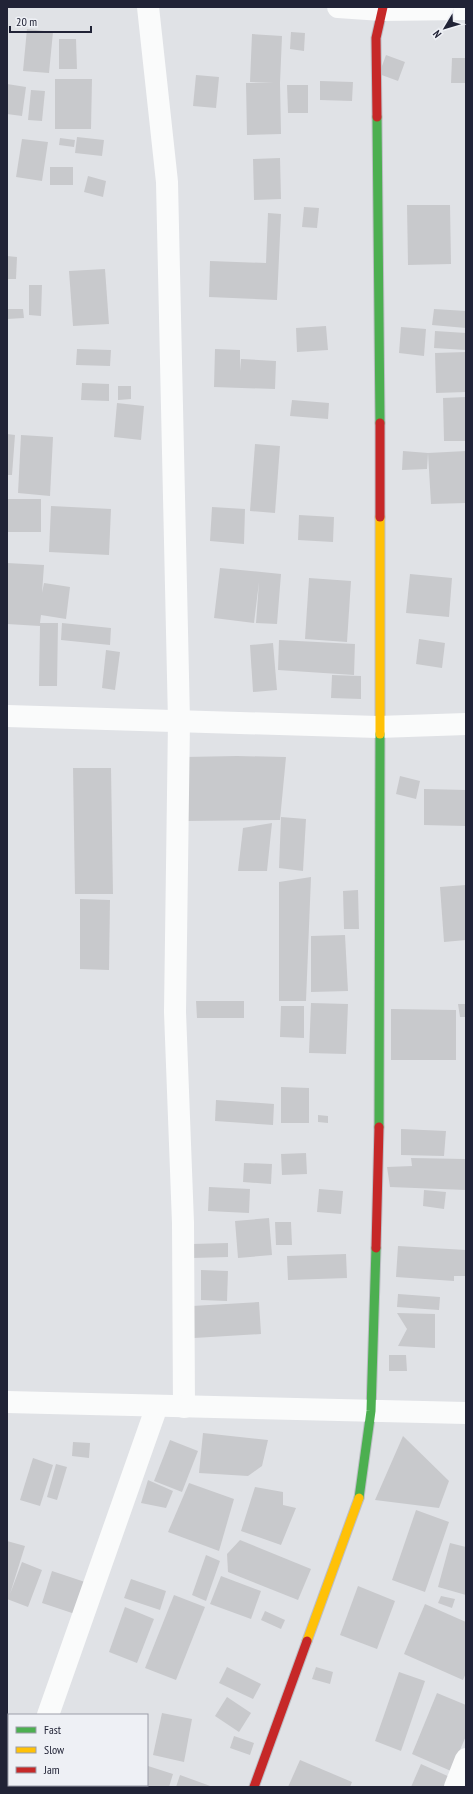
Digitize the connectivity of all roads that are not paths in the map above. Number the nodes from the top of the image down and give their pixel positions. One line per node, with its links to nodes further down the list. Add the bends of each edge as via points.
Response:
1 (148, 7): 6 (street, via 167,182)
2 (338, 7): 3 (street)
3 (382, 8): 4 (street); 8 (street, via 376,38 380,370)
4 (466, 9)
5 (7, 716): 6 (street)
6 (180, 721): 8 (street); 11 (street, via 175,1012 183,1223)
7 (466, 724): 8 (street)
8 (378, 727): 12 (street, via 380,1087)
9 (7, 1402): 10 (street)
10 (157, 1406): 11 (street); 14 (street)
11 (184, 1407): 12 (street)
12 (371, 1411): 13 (street); 16 (street, via 359,1497)
13 (466, 1413)
14 (48, 1714)
15 (466, 1759): 17 (street)
16 (254, 1787)
17 (456, 1787)

